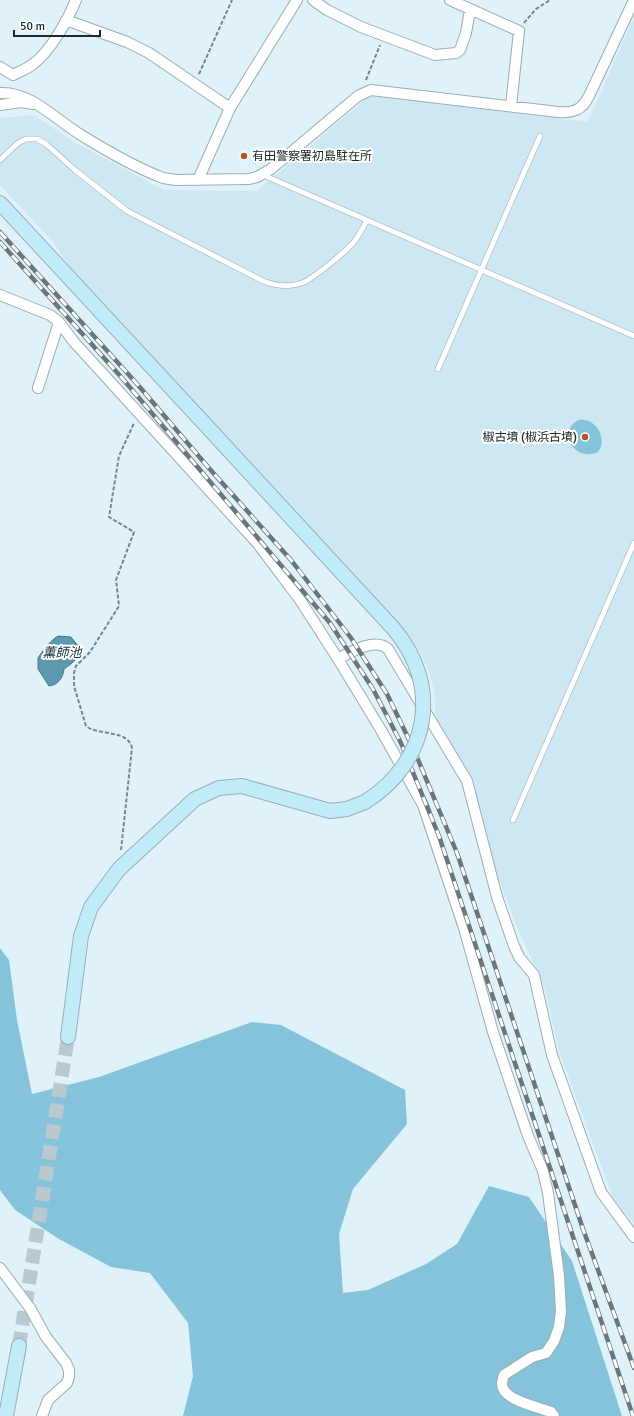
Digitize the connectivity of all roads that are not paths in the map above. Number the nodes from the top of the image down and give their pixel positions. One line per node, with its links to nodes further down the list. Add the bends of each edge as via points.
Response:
1 (76, 0): 8 (street)
2 (297, 0): 15 (street)
3 (313, 0): 7 (street, via 343,18 435,55 456,53 460,50)
4 (450, 0): 6 (street)
5 (634, 0): 13 (street, via 584,106 574,112)
6 (462, 3): 7 (street)
7 (470, 10): 13 (street, via 519,31)
8 (66, 20): 10 (street, via 32,65); 15 (street, via 149,52)
9 (0, 67): 10 (street)
10 (12, 75): 11 (street)
11 (5, 93): 14 (street, via 25,97)
12 (0, 105): 14 (street, via 21,102)
13 (511, 106): 18 (street, via 371,90 360,95)
14 (40, 108): 19 (street, via 80,134 153,174 169,180)
15 (230, 108): 19 (street)
16 (540, 136): 22 (lane)
17 (0, 160): 21 (lane, via 18,143 26,139 37,139 127,211 276,286 302,283 313,276 351,245)
18 (263, 174): 19 (street, via 250,179); 21 (lane)
19 (198, 180)
20 (0, 203): 31 (street, bridge, via 406,643 418,668 423,692 421,724 410,759 392,782 365,802 347,809 330,811 254,788 219,788 195,799 119,869 97,897 83,928 77,955)
21 (367, 220): 22 (lane)
22 (481, 269): 25 (lane); 26 (lane)
23 (0, 295): 24 (street, via 50,315)
24 (59, 322): 27 (street); 29 (street, via 74,342 258,544 300,600)
25 (634, 336)
26 (438, 369)
27 (38, 388)
28 (634, 543): 30 (lane)
29 (338, 659): 32 (street, via 375,644 384,645 467,781 500,904 519,957 534,975 552,1055 601,1192); 37 (street, via 423,805 464,928 493,1032 528,1136 543,1171 548,1193 562,1312 554,1341 546,1352 527,1360 504,1375 502,1385 506,1394 514,1399 551,1412)
30 (513, 820)
31 (68, 1037)
32 (634, 1237)
33 (0, 1268): 36 (street, via 30,1308 69,1370 67,1383 48,1400)
34 (20, 1346): 35 (street)
35 (6, 1416)
36 (42, 1416)
37 (554, 1416)

